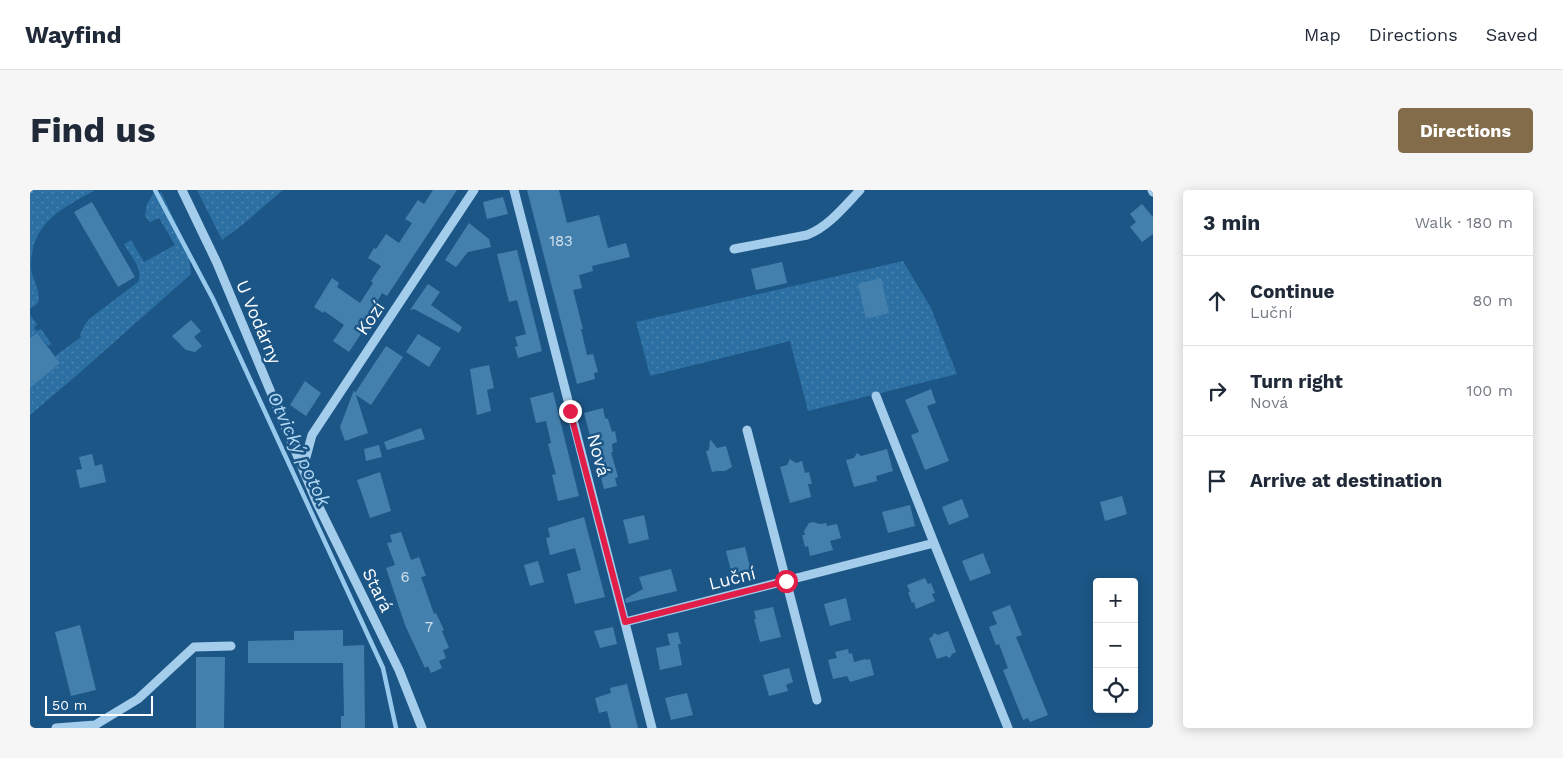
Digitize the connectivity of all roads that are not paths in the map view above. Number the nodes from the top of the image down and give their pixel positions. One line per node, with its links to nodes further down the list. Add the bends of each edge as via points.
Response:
1 (182, 190): 8 (street, U Vodárny, via 217,263)
2 (474, 190): 8 (street, Kozí, via 312,435)
3 (514, 190): 11 (street, Nová)
4 (858, 192): 5 (street, via 825,226 814,232)
5 (734, 249)
6 (876, 396): 9 (street)
7 (747, 430): 10 (street)
8 (302, 468): 15 (street, Stará, via 399,670)
9 (934, 543): 10 (street, Luční); 17 (street)
10 (786, 581): 11 (street, Luční); 13 (street)
11 (625, 622): 16 (street, Nová)
12 (231, 646): 14 (street, via 194,647 138,700 95,725)
13 (818, 700)
14 (56, 728)
15 (422, 728)
16 (652, 728)
17 (1008, 728)

